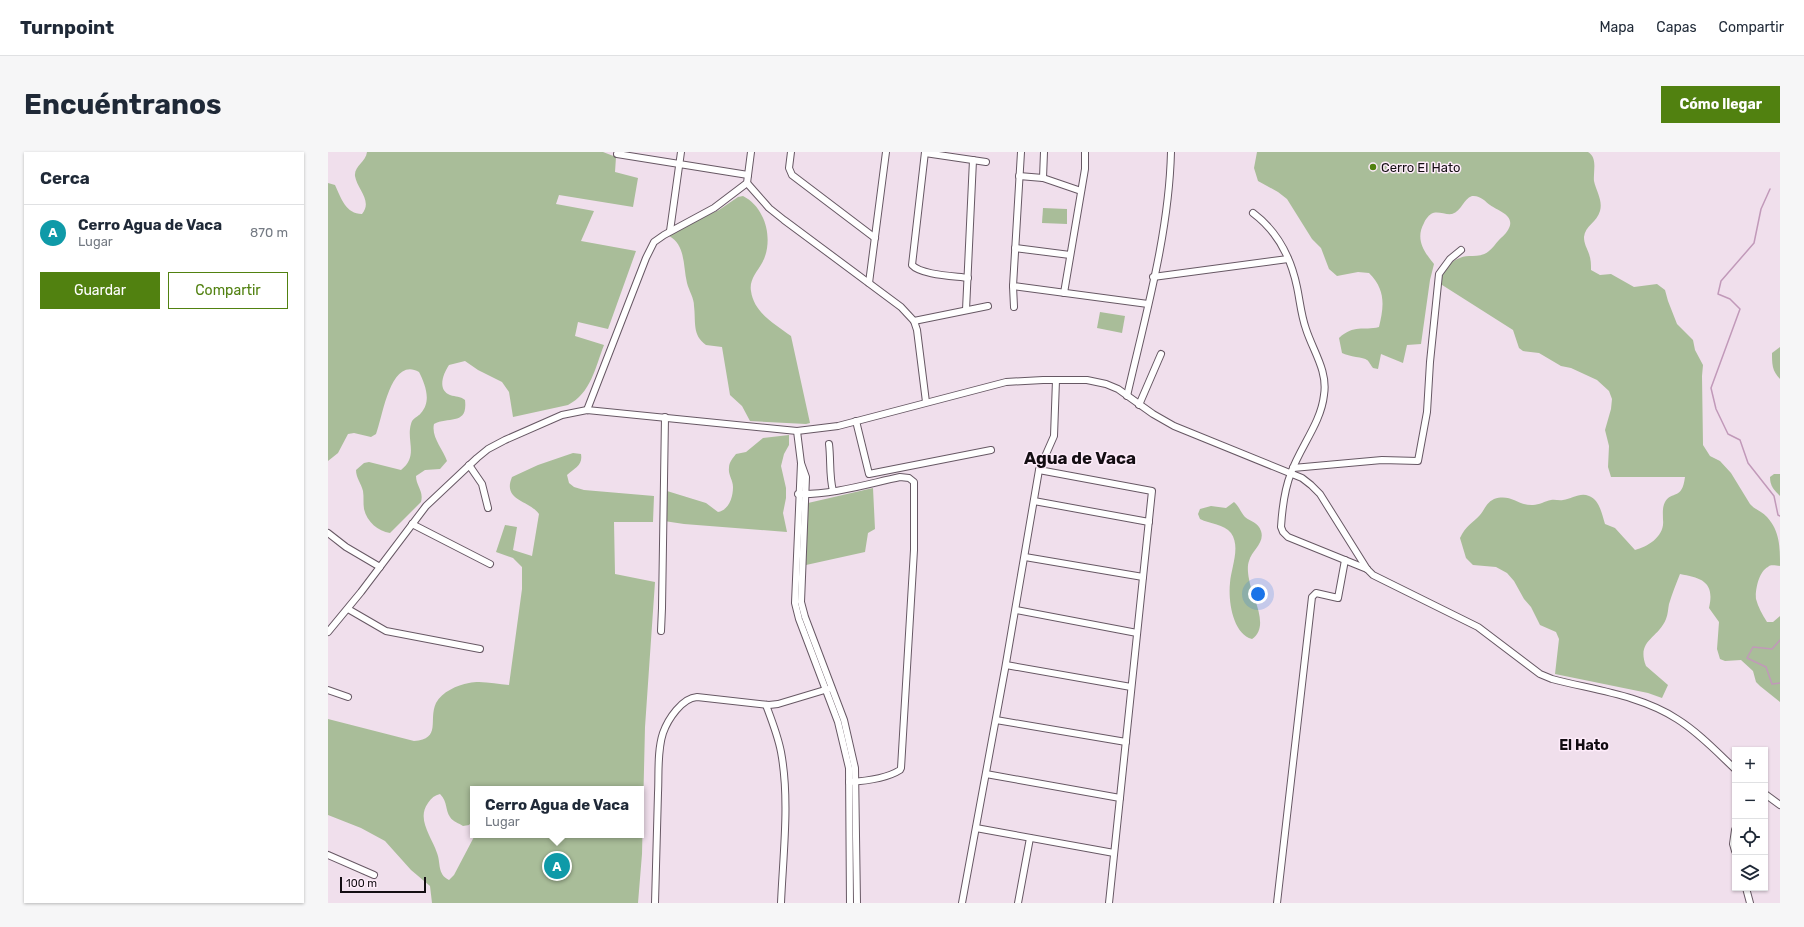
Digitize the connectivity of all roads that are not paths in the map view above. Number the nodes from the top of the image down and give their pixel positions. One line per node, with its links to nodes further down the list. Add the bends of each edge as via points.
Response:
1 (681, 152): 13 (street)
2 (751, 152): 14 (street)
3 (791, 152): 21 (street, via 789,168 792,174)
4 (886, 152): 21 (street)
5 (925, 152): 11 (street); 27 (street, via 912,266 923,272)
6 (1021, 152): 15 (street)
7 (1044, 152): 16 (street)
8 (1085, 152): 18 (street)
9 (1171, 152): 26 (street, via 1167,202)
10 (617, 154): 13 (street)
11 (973, 160): 12 (street); 27 (street)
12 (986, 162)
13 (679, 164): 14 (street); 20 (street)
14 (748, 175): 17 (street)
15 (1019, 176): 16 (street); 22 (street)
16 (1043, 178): 18 (street)
17 (747, 183): 20 (street, via 714,208); 28 (street, via 769,208)
18 (1081, 191): 24 (street)
19 (1253, 213): 25 (street, via 1266,223 1278,238)
20 (670, 231): 41 (street, via 654,242 646,258)
21 (875, 238): 28 (street)
22 (1015, 248): 24 (street); 29 (street)
23 (1460, 250): 50 (street, via 1439,274 1427,412 1418,461 1382,460)
24 (1070, 256): 30 (street)
25 (1288, 259): 26 (street); 50 (street, via 1297,285 1306,328 1321,365 1324,381 1320,412)
26 (1153, 277): 31 (street)
27 (968, 278): 34 (street)
28 (869, 283): 35 (street, via 901,307)
29 (1013, 286): 30 (street); 33 (street)
30 (1064, 293): 31 (street)
31 (1148, 304): 38 (street)
32 (988, 306): 34 (street)
33 (1014, 307)
34 (966, 310): 35 (street)
35 (914, 321): 39 (street, via 918,330)
36 (1162, 354): 40 (street)
37 (1056, 380): 38 (street, via 1098,382 1118,389); 39 (street, via 1006,382); 49 (street, via 1054,436)
38 (1127, 396): 40 (street)
39 (926, 402): 43 (street)
40 (1139, 405): 50 (street, via 1174,426)
41 (587, 410): 42 (street); 48 (street, via 562,415 505,440 488,449)
42 (665, 417): 44 (street); 67 (street)
43 (856, 421): 44 (street); 46 (street, via 869,474)
44 (797, 431): 47 (street)
45 (829, 444): 51 (street)
46 (991, 450)
47 (801, 463): 52 (street); 53 (street, via 806,477)
48 (469, 465): 55 (street, via 482,484); 57 (street, via 426,506)
49 (1039, 470): 54 (street); 56 (street, via 1152,491)
50 (1292, 471): 60 (street, via 1280,527 1288,537); 63 (street, via 1320,494)
51 (833, 491): 53 (street); 82 (street, via 905,477 912,480 915,485 914,550 901,768 895,773)
52 (798, 494): 53 (street); 73 (street, via 794,603 798,619)
53 (805, 494): 73 (street, via 801,602)
54 (1034, 501): 56 (street); 59 (street)
55 (488, 508)
56 (1149, 522): 64 (street)
57 (412, 524): 61 (street); 62 (street)
58 (328, 533): 62 (street)
59 (1025, 556): 64 (street); 66 (street)
60 (1345, 560): 63 (street); 99 (street, via 1338,598 1316,593 1312,597)
61 (490, 564)
62 (380, 567): 65 (street)
63 (1367, 569): 79 (street, via 1386,582 1478,627 1540,674 1645,703 1664,711 1678,719)
64 (1143, 577): 69 (street)
65 (348, 609): 68 (street); 70 (street, via 386,631)
66 (1016, 610): 69 (street); 71 (street)
67 (660, 631)
68 (328, 632)
69 (1137, 633): 72 (street)
70 (480, 649)
71 (1006, 665): 72 (street); 77 (street)
72 (1131, 687): 78 (street)
73 (829, 689): 76 (street); 81 (street, via 845,748); 82 (street, via 844,720 852,746)
74 (328, 690): 75 (street)
75 (348, 697)
76 (766, 705): 92 (street, via 692,697 680,707 667,724 662,734 659,763); 93 (street, via 777,735 784,772)
77 (996, 720): 78 (street); 80 (street)
78 (1126, 742): 84 (street)
79 (1732, 766)
80 (986, 774): 84 (street); 86 (street)
81 (849, 782): 82 (street); 94 (street)
82 (856, 782): 95 (street)
83 (1768, 796): 85 (street)
84 (1120, 798): 88 (street)
85 (1780, 805)
86 (976, 828): 87 (street); 96 (street)
87 (1030, 838): 88 (street); 97 (street)
88 (1114, 853): 98 (street)
89 (328, 855): 90 (street)
90 (374, 875)
91 (1747, 891): 100 (street)
92 (655, 903)
93 (781, 903)
94 (850, 903)
95 (857, 903)
96 (962, 903)
97 (1018, 903)
98 (1109, 903)
99 (1277, 903)
100 (1750, 903)

